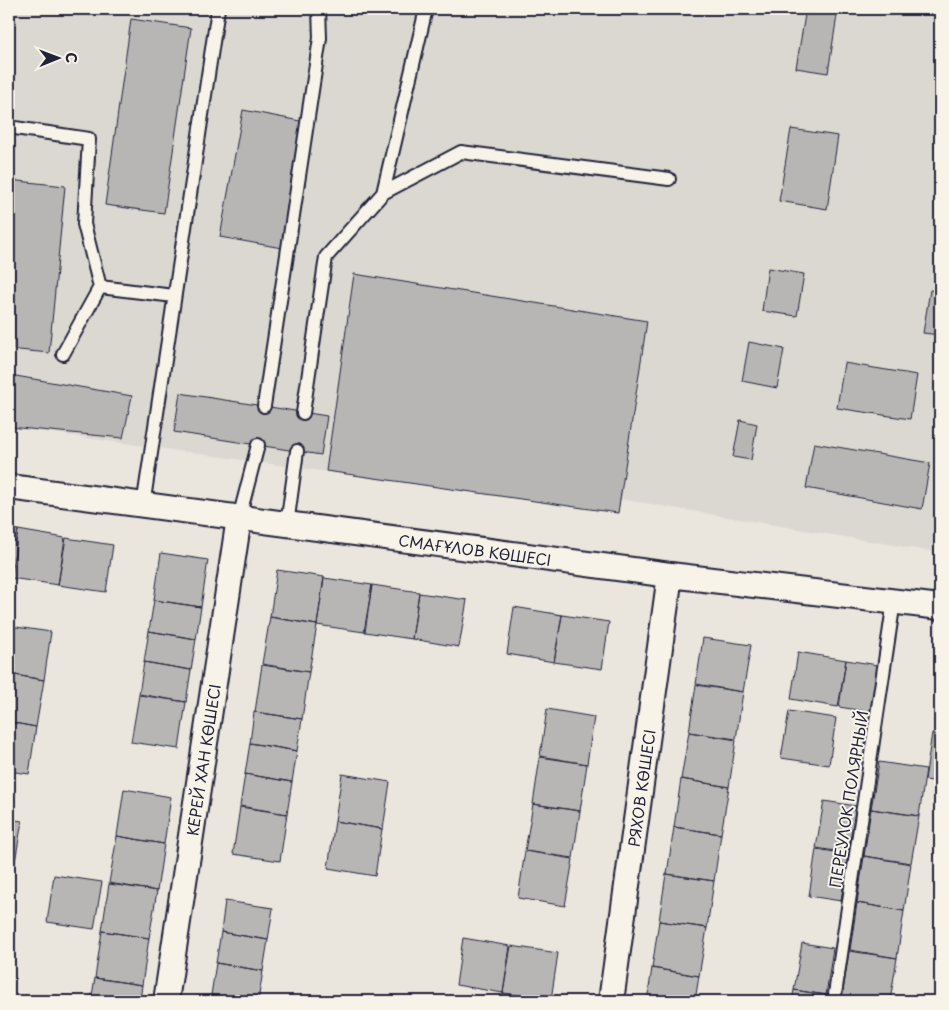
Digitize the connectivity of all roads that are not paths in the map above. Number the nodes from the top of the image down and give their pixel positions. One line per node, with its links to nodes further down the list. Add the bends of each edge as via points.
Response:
1 (218, 9): 8 (lane)
2 (319, 9): 10 (lane, via 320,38)
3 (426, 9): 6 (lane)
4 (15, 128): 7 (lane, via 89,139 84,224)
5 (669, 179): 6 (lane, via 461,152)
6 (383, 193): 11 (lane, via 326,257)
7 (100, 287): 8 (lane); 9 (lane)
8 (174, 296): 15 (lane)
9 (63, 354)
10 (264, 406)
11 (303, 413)
12 (258, 445): 16 (lane)
13 (297, 451): 17 (lane)
14 (9, 488): 15 (street, СМАҒҰЛОВ КӨШЕСІ)
15 (143, 506): 16 (street, СМАҒҰЛОВ КӨШЕСІ)
16 (239, 518): 17 (street, СМАҒҰЛОВ КӨШЕСІ); 21 (street, КЕРЕЙ ХАН КӨШЕСІ)
17 (287, 525): 18 (street, СМАҒҰЛОВ КӨШЕСІ)
18 (670, 575): 19 (street, СМАҒҰЛОВ КӨШЕСІ); 22 (street, РЯХОВ КӨШЕСІ)
19 (894, 601): 20 (street, СМАҒҰЛОВ КӨШЕСІ); 23 (lane, ПЕРЕУЛОК ПОЛЯРНЫЙ)
20 (940, 607)
21 (166, 1001)
22 (611, 1001)
23 (834, 1001)

